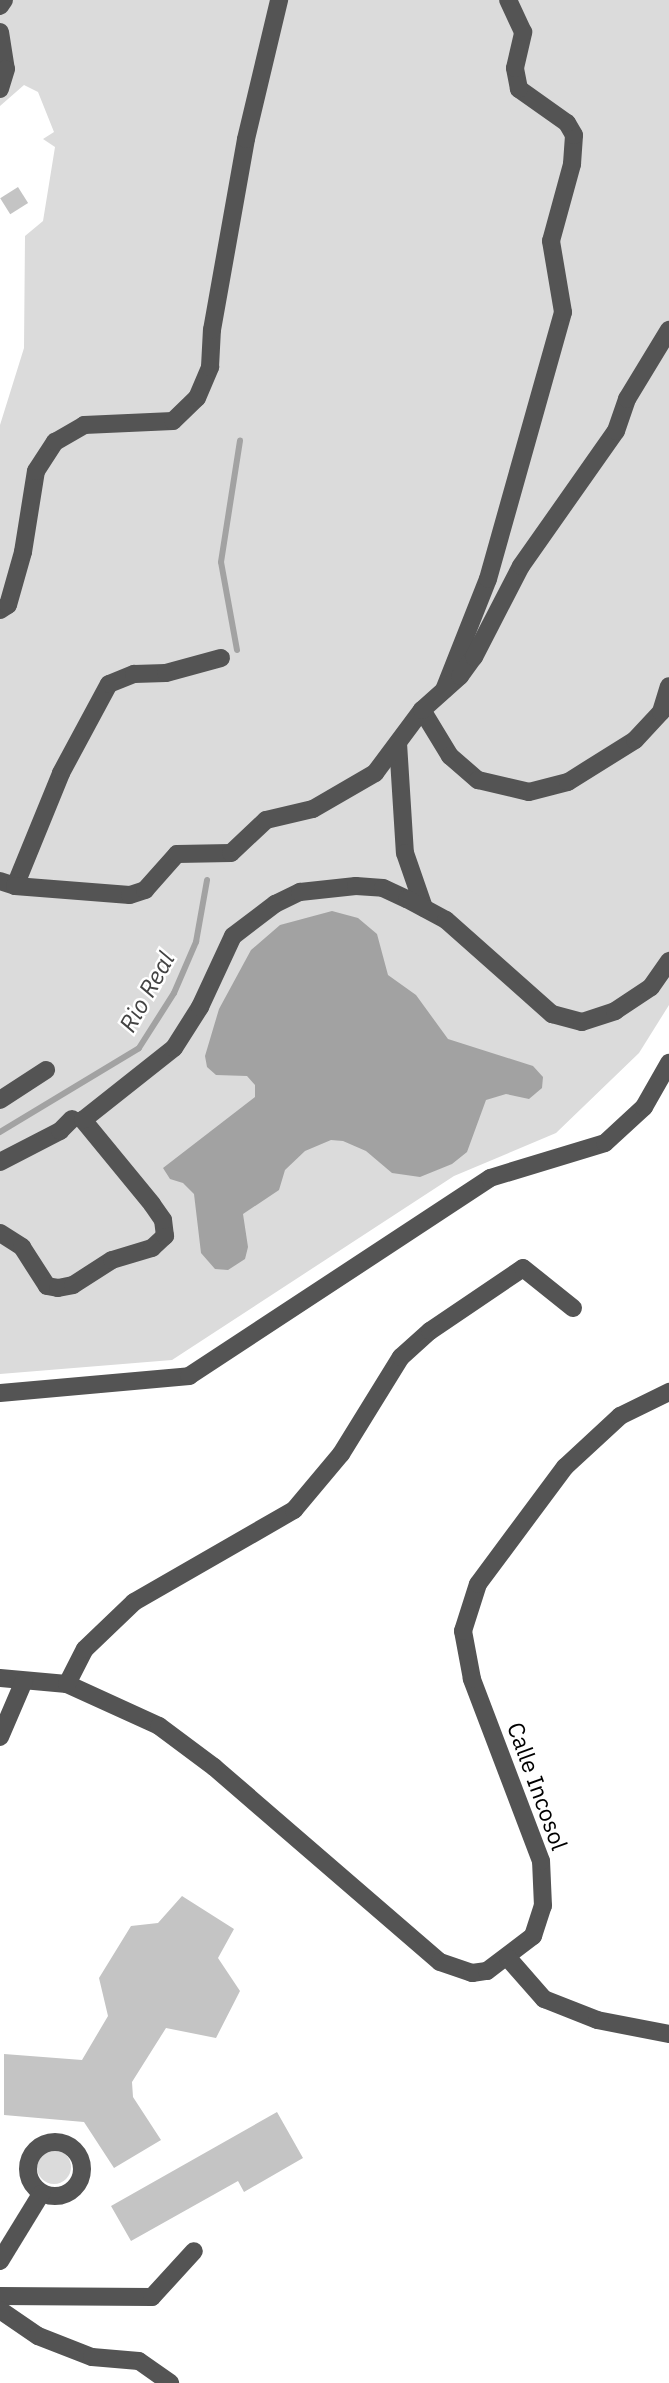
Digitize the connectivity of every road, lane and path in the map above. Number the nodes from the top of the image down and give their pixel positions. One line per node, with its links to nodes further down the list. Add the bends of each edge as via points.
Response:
1 (4, 0): 4 (street)
2 (279, 0): 8 (street, via 246,139 210,367 197,397 173,421 84,425 55,442 36,471 23,552 8,605)
3 (508, 0): 11 (street, via 523,32 515,68 519,89 567,123 575,142 551,241 563,312 488,579)
4 (0, 6)
5 (0, 32): 6 (street, via 6,69)
6 (0, 89)
7 (669, 330): 11 (street, via 627,399 617,431 521,566 474,657)
8 (0, 610)
9 (221, 658): 14 (street, via 166,673 134,674 102,692)
10 (669, 686): 12 (street, via 661,712 635,740 568,782 529,792 478,780 450,756)
11 (444, 690): 12 (street)
12 (422, 710): 13 (street)
13 (398, 743): 14 (street, via 375,773 332,800 266,820 224,856 177,854 145,890 130,895); 15 (street, via 405,853)
14 (8, 883)
15 (424, 908): 16 (street, via 491,956 552,1014 569,1019 598,1020 615,1011 651,987); 22 (street, via 383,888 356,886 300,892 275,904 233,936 200,1007 174,1048 83,1120 163,1220 165,1236 152,1248 112,1260 73,1285 58,1288 47,1286 33,1271 22,1247)
16 (669, 961)
17 (669, 1063): 25 (street, via 644,1107 605,1143 490,1178 189,1376)
18 (46, 1070): 19 (street)
19 (0, 1100)
20 (72, 1119): 21 (street, via 60,1131)
21 (0, 1162)
22 (0, 1233)
23 (573, 1308): 28 (street, via 523,1268 430,1331 401,1357 341,1454 294,1510 134,1601 85,1649)
24 (669, 1392): 30 (street, Calle Incosol, via 620,1416 565,1467 478,1584 463,1631 472,1679 541,1861 543,1906 533,1936)
25 (0, 1393)
26 (0, 1678): 27 (street, Calle Incosol)
27 (24, 1681): 28 (street, Calle Incosol); 29 (street)
28 (68, 1685): 30 (street, Calle Incosol, via 159,1726 214,1767 440,1962 472,1973 487,1971)
29 (0, 1737)
30 (508, 1958): 31 (street, via 544,1999 597,2020)
31 (669, 2034)
32 (41, 2194): 34 (street)
33 (194, 2251): 35 (street, via 152,2297)
34 (0, 2261)
35 (0, 2296)
36 (0, 2310): 37 (street, via 38,2336 92,2357 139,2361)
37 (170, 2383)

